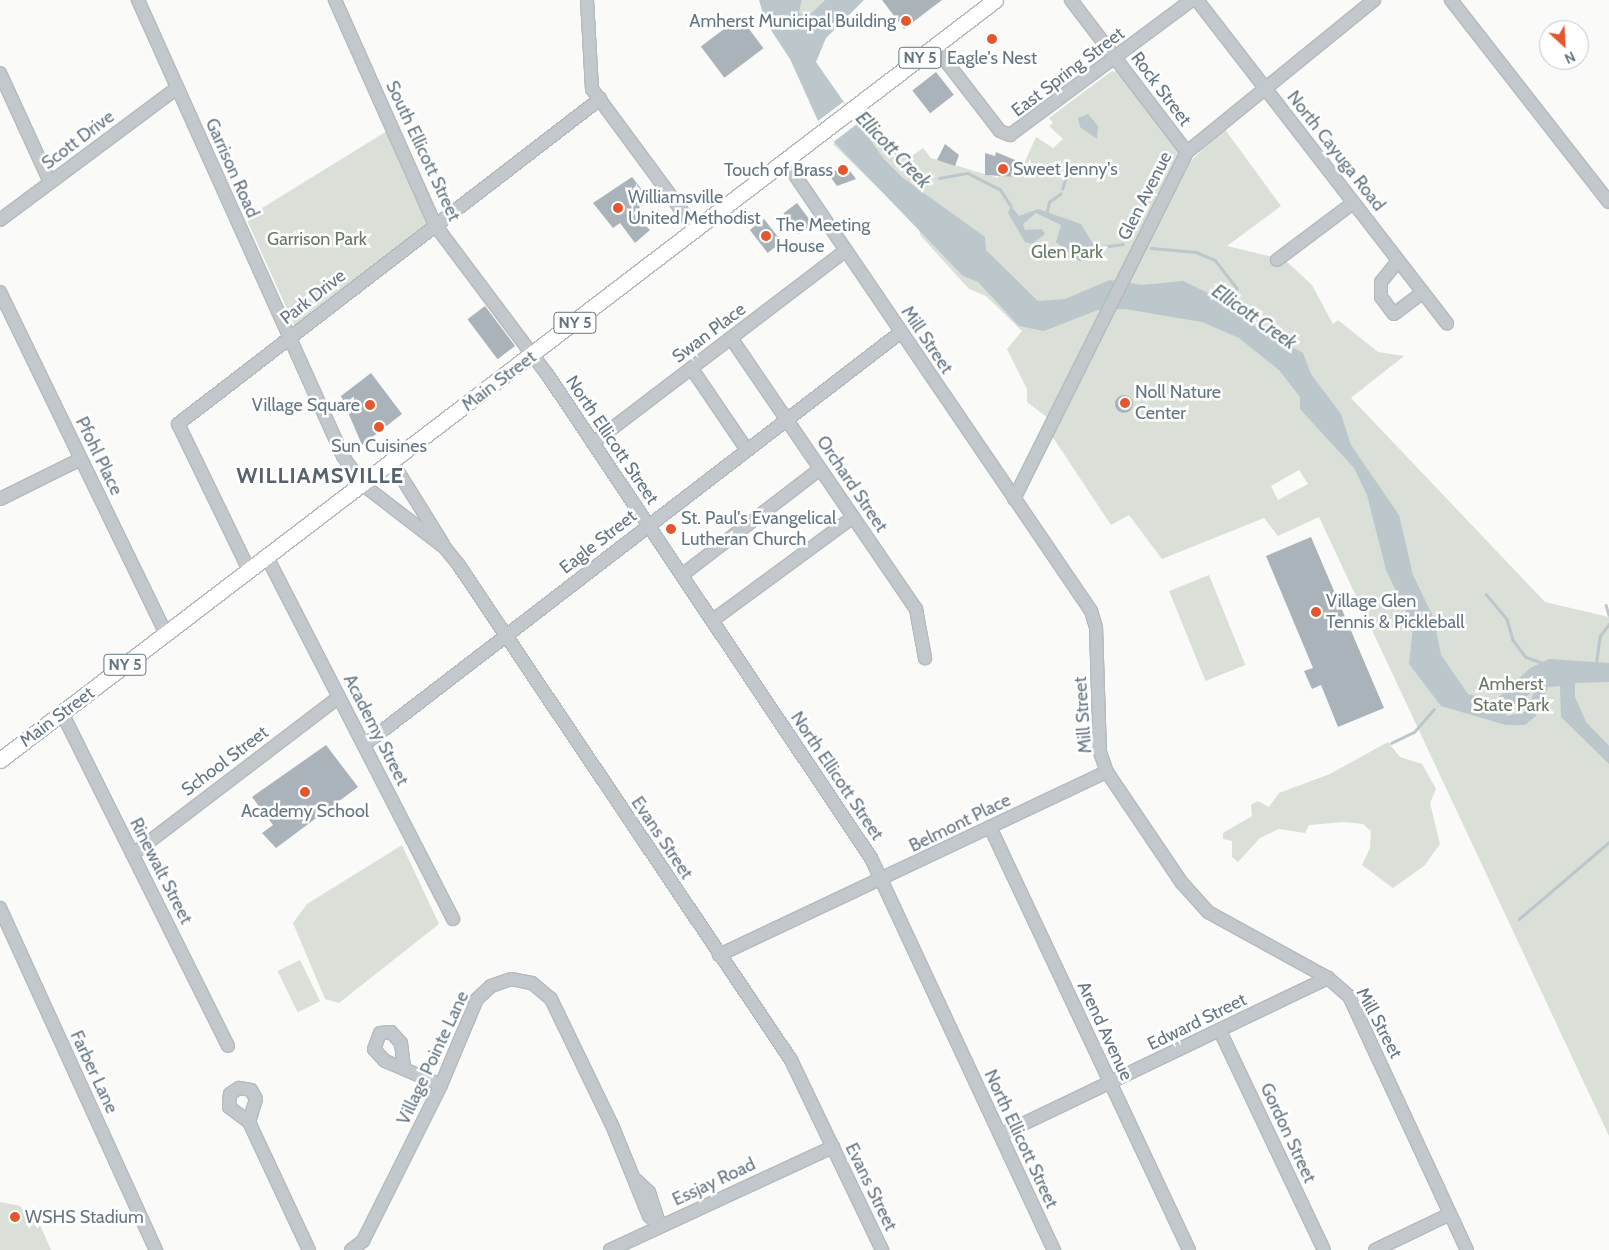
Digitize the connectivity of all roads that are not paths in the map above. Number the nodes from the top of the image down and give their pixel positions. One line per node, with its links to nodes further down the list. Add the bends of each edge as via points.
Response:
1 (138, 0): 13 (street, Garrison Road)
2 (335, 0): 22 (street, South Ellicott Street)
3 (587, 0): 15 (street, via 592,89)
4 (995, 0): 10 (main road, Main Street / NY 5)
5 (1071, 0): 11 (street, Rock Street)
6 (1192, 0): 11 (street, East Spring Street)
7 (1197, 0): 14 (street, North Cayuga Road)
8 (1374, 0): 14 (street, Glen Avenue)
9 (1452, 0): 19 (street)
10 (935, 47): 11 (street, East Spring Street, via 1000,130 1013,135); 17 (main road, Main Street / NY 5)
11 (1115, 57): 16 (street, Rock Street)
12 (0, 73): 18 (street)
13 (177, 88): 18 (street, Scott Drive); 31 (street, Garrison Road)
14 (1265, 88): 16 (street, Glen Avenue); 20 (street, North Cayuga Road)
15 (600, 100): 22 (street, Park Drive); 23 (street)
16 (1188, 152): 42 (street, Glen Avenue)
17 (786, 162): 23 (main road, Main Street / NY 5); 24 (street, Mill Street)
18 (50, 182): 21 (street, Scott Drive)
19 (1609, 202)
20 (1353, 203): 25 (street); 26 (street, North Cayuga Road)
21 (0, 220)
22 (435, 225): 31 (street, Park Drive); 33 (street, South Ellicott Street)
23 (696, 230): 33 (main road, Main Street / NY 5)
24 (846, 250): 30 (street, Mill Street); 32 (street, Swan Place)
25 (1277, 260)
26 (1398, 261): 28 (street, North Cayuga Road); 28 (street, via 1381,282 1381,297 1394,314)
27 (0, 292): 38 (street, Pfohl Place)
28 (1423, 292): 29 (street, North Cayuga Road)
29 (1447, 324)
30 (901, 332): 35 (street, Eagle Street); 42 (street, Mill Street)
31 (288, 338): 41 (street, Garrison Road, via 331,433); 48 (street, Park Drive, via 178,424)
32 (732, 338): 34 (street, Swan Place); 35 (street, Orchard Street)
33 (533, 355): 36 (street, North Ellicott Street); 39 (main road, Main Street / NY 5)
34 (692, 368): 36 (street, Swan Place); 37 (street)
35 (786, 420): 37 (street, Eagle Street); 40 (street, Orchard Street)
36 (593, 443): 45 (street, North Ellicott Street)
37 (747, 450): 45 (street, Eagle Street)
38 (81, 459): 43 (street); 51 (street, Pfohl Place)
39 (392, 462): 41 (main road, Main Street / NY 5); 46 (street)
40 (820, 469): 44 (street, Orchard Street); 49 (street)
41 (362, 484): 46 (street, Evans Street); 47 (main road, Main Street / NY 5)
42 (1014, 498): 58 (street, Mill Street, via 1091,611 1096,627 1100,752)
43 (0, 499)
44 (853, 517): 50 (street); 53 (street, Orchard Street, via 916,609)
45 (648, 526): 49 (street, North Ellicott Street); 52 (street, Eagle Street)
46 (445, 548): 52 (street, Evans Street)
47 (267, 556): 48 (main road, Main Street / NY 5); 54 (street, Academy Street)
48 (249, 570): 51 (main road, Main Street / NY 5)
49 (682, 575): 50 (street, North Ellicott Street)
50 (713, 620): 61 (street, North Ellicott Street)
51 (166, 634): 55 (main road, Main Street / NY 5)
52 (506, 635): 56 (street, Eagle Street); 64 (street, Evans Street)
53 (924, 658)
54 (339, 697): 56 (street, Academy Street); 60 (street, School Street)
55 (62, 713): 57 (main road, Main Street / NY 5); 60 (street, Rinewalt Street)
56 (364, 744): 63 (street, Academy Street)
57 (1, 755)
58 (1106, 772): 59 (street, Belmont Place); 65 (street, Mill Street, via 1182,883 1208,912)
59 (990, 827): 61 (street, Belmont Place); 69 (street, Arend Avenue)
60 (133, 854): 67 (street, Rinewalt Street)
61 (881, 880): 64 (street, Belmont Place); 72 (street, North Ellicott Street)
62 (0, 908): 76 (street, Farber Lane)
63 (453, 919)
64 (719, 955): 73 (street, Evans Street, via 791,1060)
65 (1328, 978): 66 (street, Edward Street); 74 (street, Mill Street, via 1349,996)
66 (1220, 1031): 69 (street, Edward Street); 83 (street, Gordon Street)
67 (228, 1046)
68 (404, 1069): 70 (street)
69 (1110, 1083): 72 (street, Edward Street); 82 (street, Arend Avenue)
70 (441, 1085): 75 (street, Village Pointe Lane, via 483,992 506,980 532,982 545,991 561,1015 636,1180 649,1216); 78 (street, Village Pointe Lane, via 363,1240)
71 (250, 1122): 77 (street)
72 (1000, 1134): 81 (street, North Ellicott Street)
73 (833, 1147): 75 (street, Essjay Road); 80 (street, Evans Street)
74 (1450, 1214): 84 (street); 85 (street, Mill Street)
75 (660, 1226): 79 (street, Essjay Road)
76 (156, 1250)
77 (309, 1250)
78 (351, 1250)
79 (610, 1250)
80 (882, 1250)
81 (1054, 1250)
82 (1189, 1250)
83 (1324, 1250)
84 (1375, 1250)
85 (1467, 1250)

